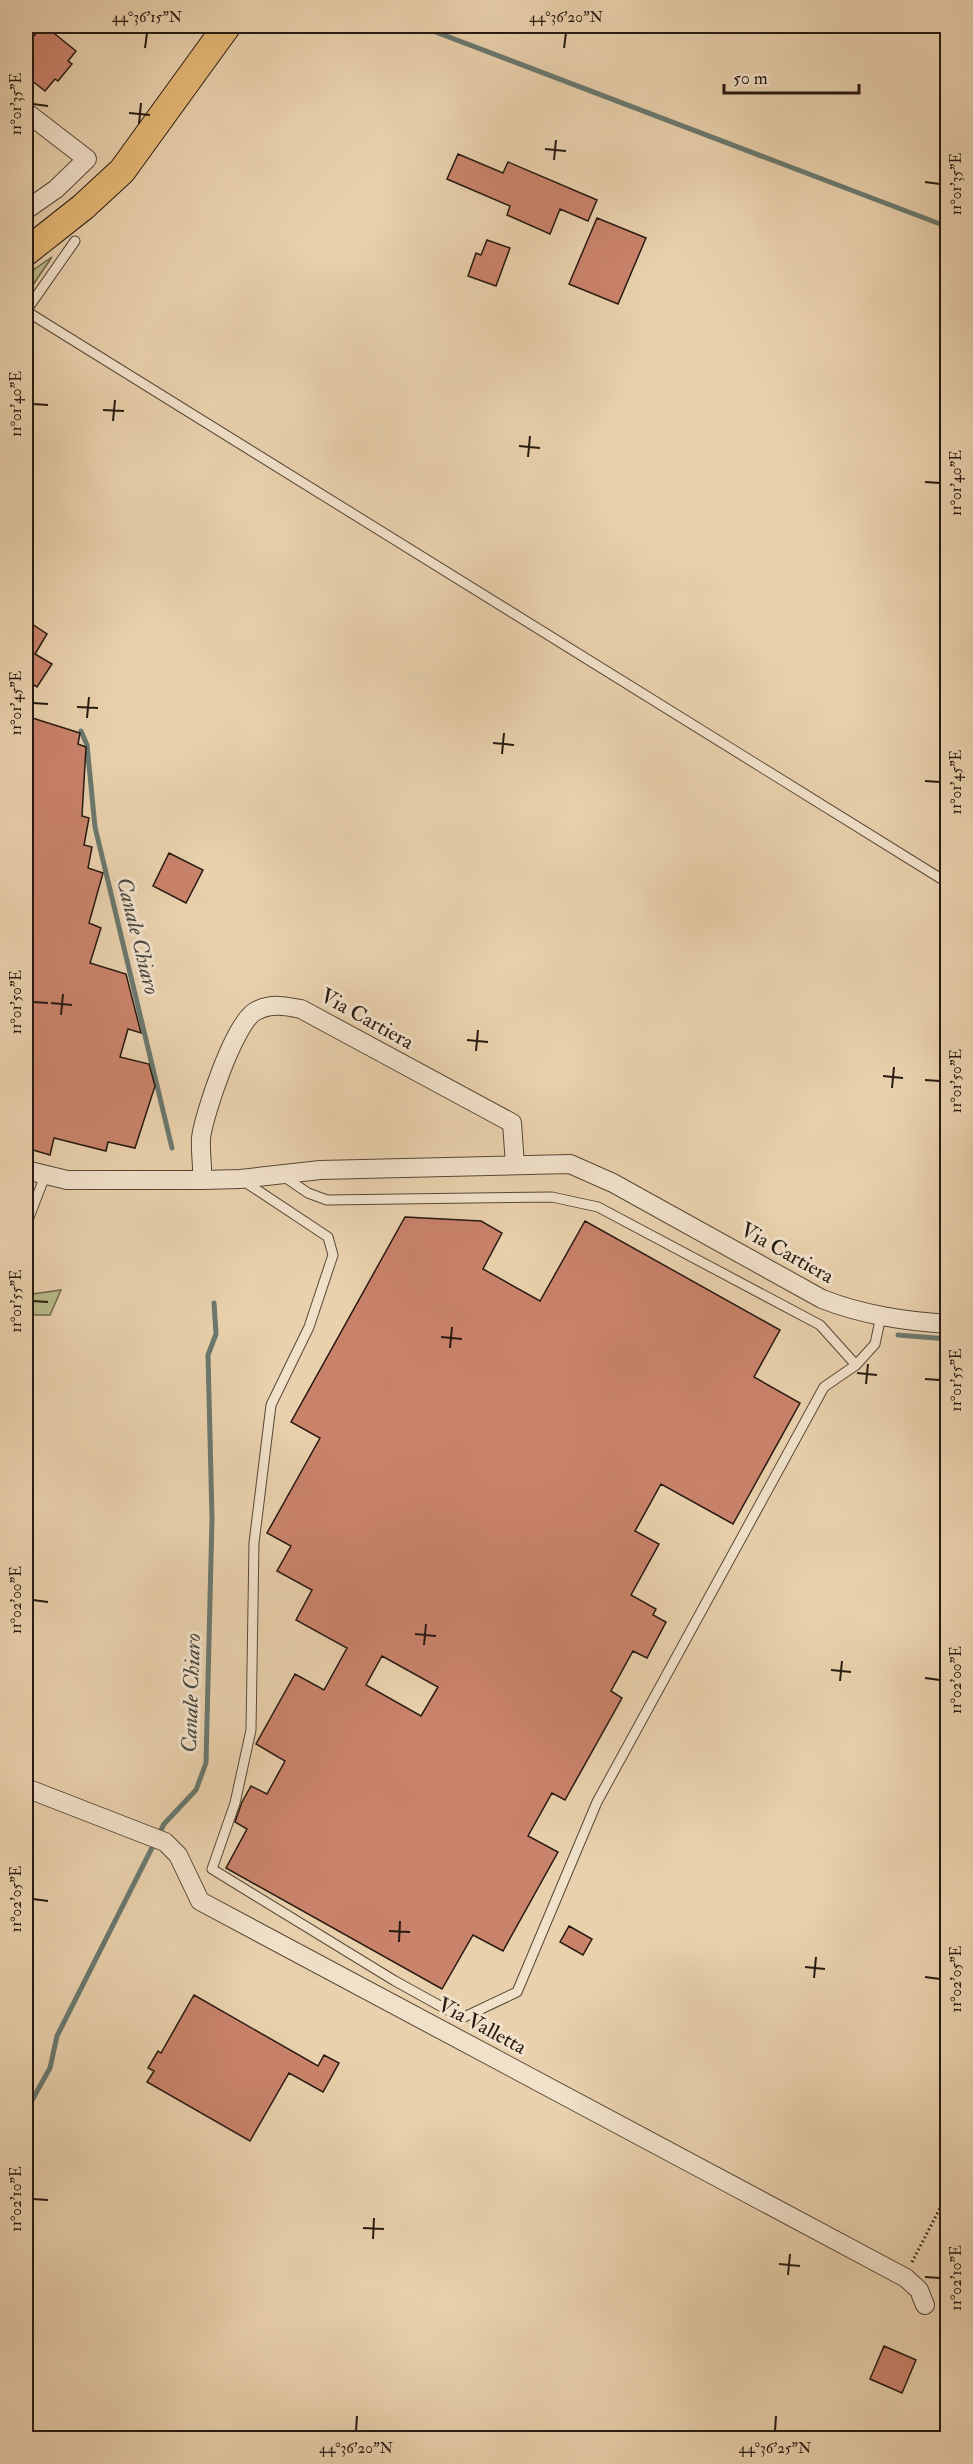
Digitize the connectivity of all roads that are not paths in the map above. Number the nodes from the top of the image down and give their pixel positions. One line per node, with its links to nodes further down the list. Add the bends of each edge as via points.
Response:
1 (227, 26): 5 (main road, via 122,171 90,202)
2 (26, 112): 3 (street, via 87,159 56,189)
3 (26, 210)
4 (75, 241): 6 (lane)
5 (26, 252)
6 (26, 311): 7 (lane)
7 (948, 883)
8 (514, 1165): 10 (street, Via Cartiera); 13 (street, Via Cartiera, via 512,1123 301,1009 279,1005 255,1011 243,1025 220,1075 201,1139); 17 (street, Via Cartiera, via 570,1164 585,1168 822,1299 848,1310)
9 (26, 1170): 11 (street, Via Cartiera)
10 (279, 1174): 12 (street, Via Cartiera); 19 (lane, via 327,1200 552,1197 598,1207 820,1325)
11 (45, 1176): 13 (street, Via Cartiera, via 67,1180); 15 (lane)
12 (240, 1179): 13 (street, Via Cartiera); 19 (lane, via 328,1237 333,1255 309,1327 271,1405 254,1543 251,1730 235,1803 212,1869 462,2018 517,1992 597,1802 824,1387)
13 (202, 1180)
14 (26, 1196): 15 (lane)
15 (36, 1199): 16 (lane)
16 (26, 1225)
17 (881, 1316): 18 (street, Via Cartiera); 19 (lane, via 875,1344)
18 (948, 1324)
19 (856, 1365)
20 (26, 1788): 21 (street, Via Valletta, via 160,1840 178,1856 200,1901 906,2278 919,2290)
21 (925, 2305)

